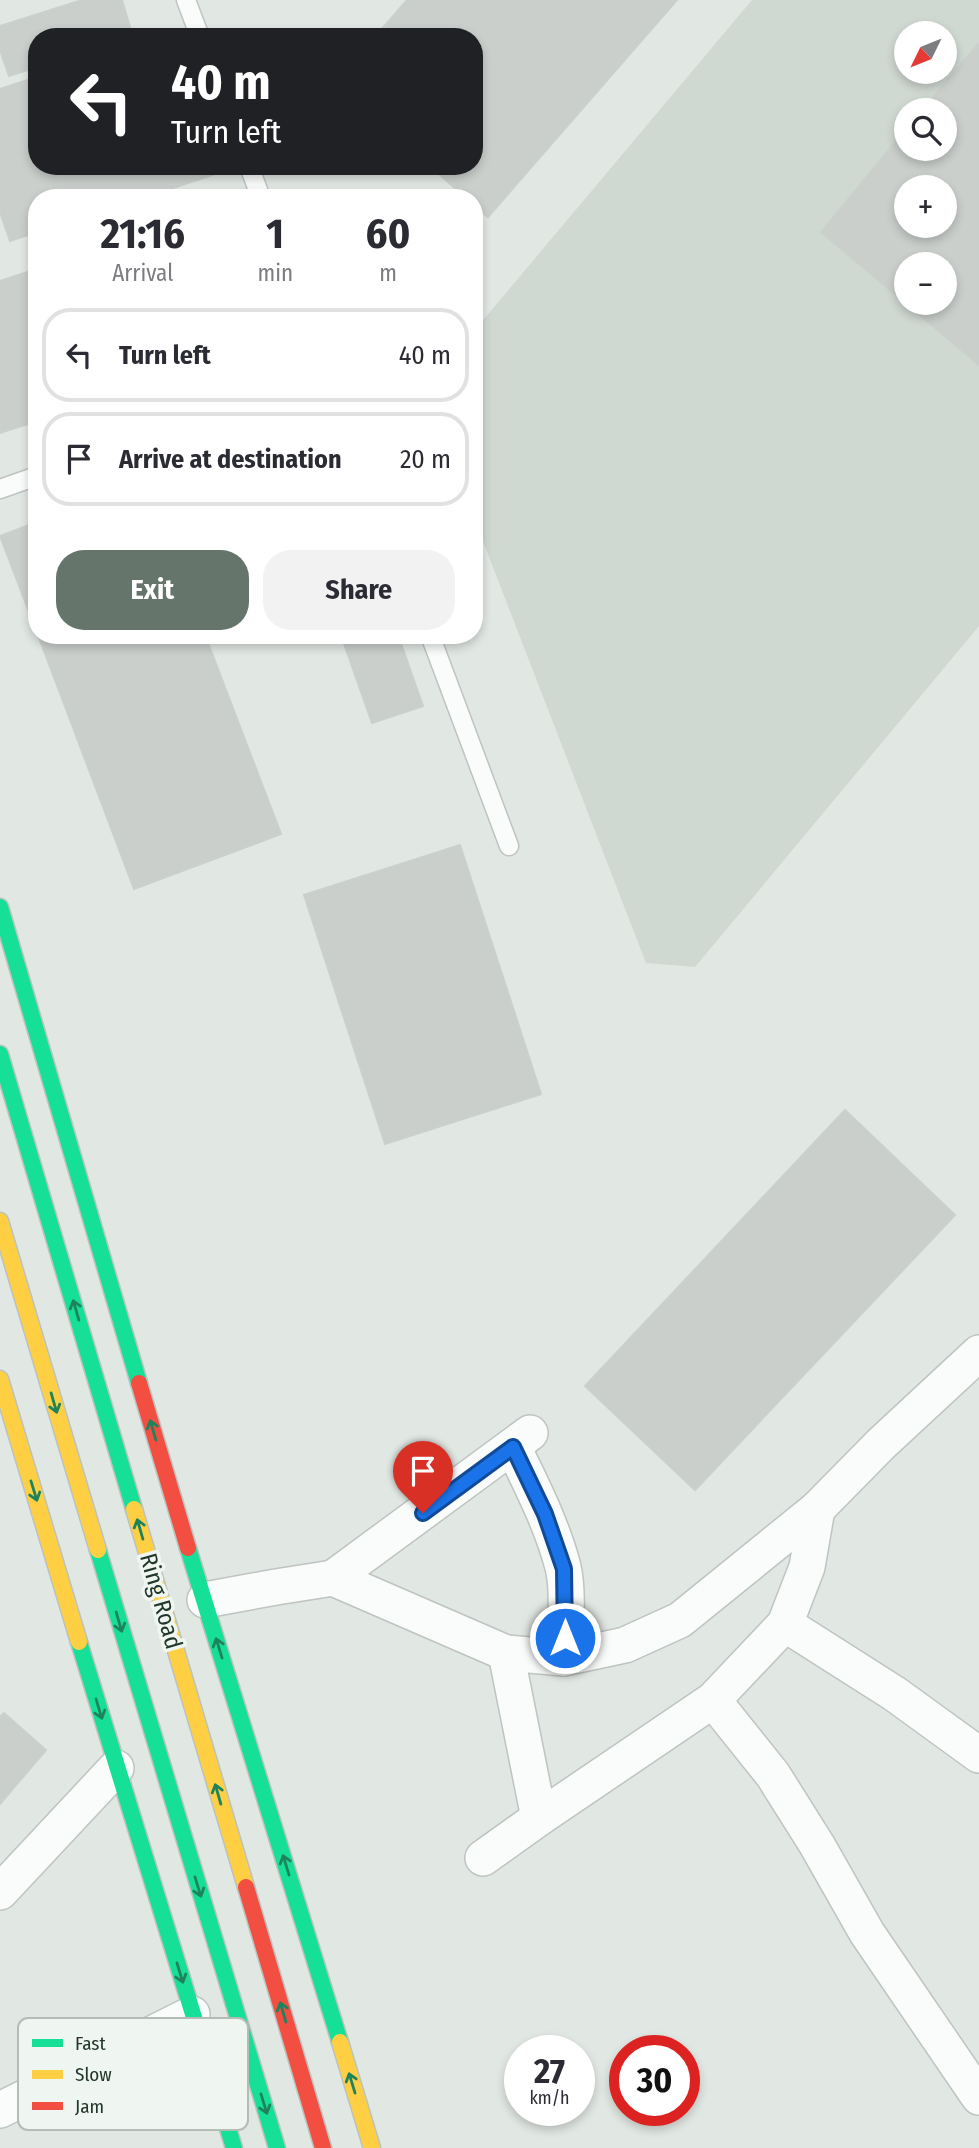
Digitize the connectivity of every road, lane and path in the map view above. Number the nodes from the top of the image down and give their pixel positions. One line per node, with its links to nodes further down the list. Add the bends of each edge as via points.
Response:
1 (186, 0): 2 (lane)
2 (197, 28)
3 (28, 479): 4 (lane)
4 (0, 489)
5 (433, 644): 6 (lane)
6 (509, 846)
7 (0, 907): 14 (main road, one-way to 7)
8 (0, 1054): 35 (main road, Ring Road, one-way to 8)
9 (0, 1221): 27 (main road, Ring Road, one-way to 27)
10 (979, 1353): 12 (street)
11 (0, 1378): 20 (main road, one-way to 20)
12 (817, 1509): 15 (street, via 807,1567); 17 (street, via 680,1620 625,1645)
13 (333, 1578): 14 (street); 16 (street); 17 (street, via 521,1440 564,1569)
14 (205, 1600): 36 (main road, one-way to 14)
15 (785, 1624): 18 (street); 19 (street, via 895,1694)
16 (506, 1653): 17 (street); 21 (street)
17 (564, 1658)
18 (713, 1700): 21 (street); 29 (street, via 773,1775 867,1933)
19 (979, 1755)
20 (117, 1768): 23 (street); 24 (main road, one-way to 24)
21 (539, 1818): 22 (street)
22 (483, 1858)
23 (0, 1892)
24 (192, 2014): 25 (street); 26 (main road)
25 (184, 2018)
26 (193, 2018)
27 (237, 2018)
28 (248, 2054): 34 (main road, Ring Road, one-way to 34)
29 (979, 2096)
30 (18, 2101): 31 (street)
31 (0, 2110)
32 (229, 2130): 33 (main road)
33 (234, 2148)
34 (276, 2148)
35 (323, 2148)
36 (372, 2148)

